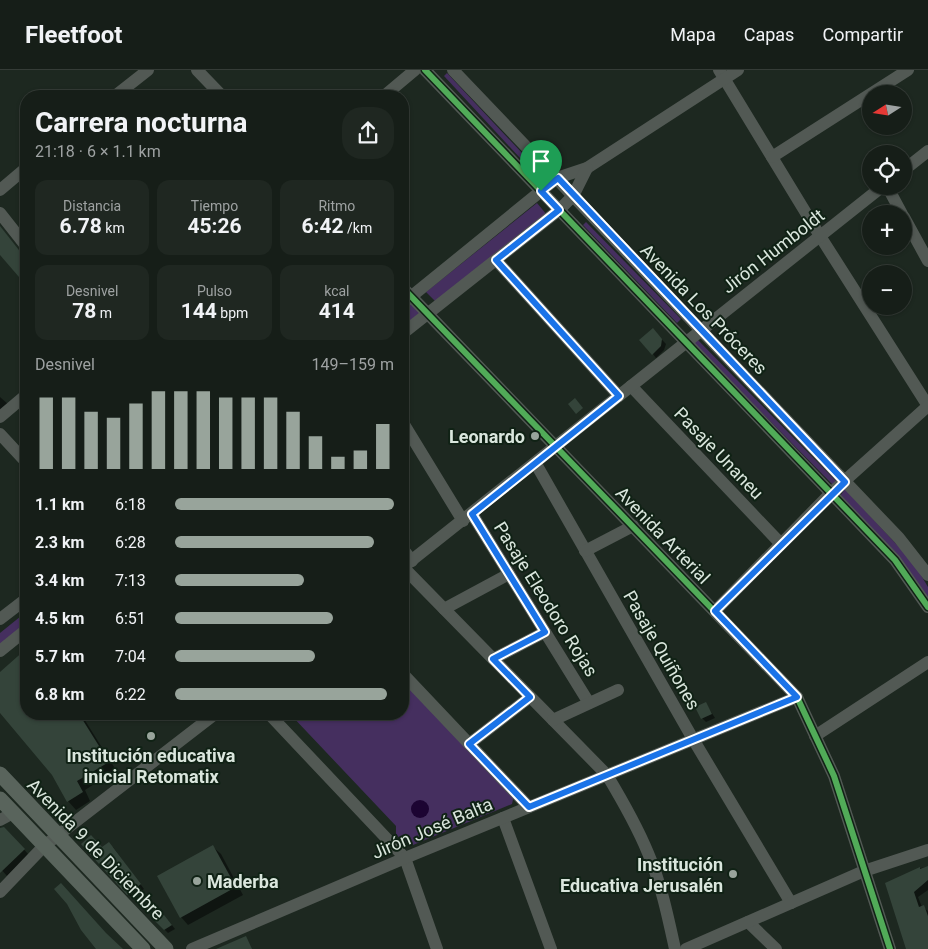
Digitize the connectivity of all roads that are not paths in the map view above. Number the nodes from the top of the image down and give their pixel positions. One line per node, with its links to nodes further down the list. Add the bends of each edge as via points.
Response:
1 (148, 70): 9 (street)
2 (197, 70): 10 (street)
3 (415, 70): 11 (street)
4 (425, 70): 19 (street, Avenida Los Próceres)
5 (453, 70): 17 (street, Avenida Los Próceres)
6 (738, 70): 8 (street)
7 (908, 70): 13 (street)
8 (722, 74): 13 (street); 15 (street)
9 (123, 90)
10 (216, 90)
11 (391, 90)
12 (928, 151): 14 (street)
13 (772, 157): 25 (street)
14 (912, 164)
15 (587, 168): 17 (street); 21 (street)
16 (20, 173): 18 (street)
17 (558, 178): 19 (street); 21 (street, Avenida Los Próceres)
18 (0, 190)
19 (541, 191): 22 (street, Avenida Los Próceres); 29 (street)
20 (873, 195): 25 (street, Jirón Humboldt)
21 (572, 196): 22 (street); 33 (street, Avenida Los Próceres)
22 (559, 210): 27 (street); 34 (street, Avenida Los Próceres)
23 (0, 213): 26 (street)
24 (912, 232): 28 (street)
25 (820, 236): 33 (street, Jirón Humboldt); 38 (street)
26 (20, 238)
27 (496, 260): 31 (street); 36 (street)
28 (928, 262)
29 (409, 298)
30 (409, 301): 31 (street, Avenida Arterial)
31 (428, 313): 32 (street); 42 (street, Avenida Arterial)
32 (409, 328)
33 (700, 330): 34 (street, Jirón Humboldt); 45 (street, Avenida Los Próceres)
34 (686, 342): 35 (street, Jirón Humboldt); 46 (street, Avenida Los Próceres)
35 (631, 386): 36 (street, Jirón Humboldt); 49 (street, Pasaje Unaneu)
36 (619, 396): 42 (street, Jirón Humboldt)
37 (20, 400): 39 (street)
38 (928, 406): 45 (street)
39 (0, 417)
40 (409, 431): 47 (street, Pasaje Eleodoro Rojas)
41 (0, 434): 43 (street)
42 (557, 447): 44 (street, Jirón Humboldt); 48 (street, Avenida Arterial)
43 (20, 456)
44 (536, 464): 47 (street, Jirón Humboldt); 50 (street, Pasaje Quiñones)
45 (845, 482): 46 (street); 54 (street, Avenida Los Próceres, via 899,538)
46 (831, 493): 49 (street); 56 (street, Avenida Los Próceres, via 895,560)
47 (468, 517): 51 (street, Jirón Humboldt); 53 (street, Pasaje Eleodoro Rojas)
48 (632, 526): 50 (street); 58 (street, Avenida Arterial)
49 (782, 544): 58 (street)
50 (585, 551): 74 (street, Pasaje Quiñones)
51 (409, 563)
52 (409, 568): 57 (street)
53 (510, 574): 57 (street); 60 (street, Pasaje Eleodoro Rojas)
54 (928, 575)
55 (20, 603): 59 (street)
56 (928, 607)
57 (444, 609): 63 (street)
58 (715, 611): 68 (street, Avenida Arterial)
59 (0, 619)
60 (545, 632): 63 (street); 69 (street, Pasaje Eleodoro Rojas)
61 (20, 635): 62 (street)
62 (0, 651)
63 (493, 659): 67 (street)
64 (928, 662): 73 (street)
65 (409, 680): 75 (street)
66 (618, 690): 69 (street)
67 (530, 697): 72 (street); 75 (street)
68 (797, 697): 73 (street, Avenida Arterial); 74 (street, Jirón José Balta)
69 (589, 703): 72 (street)
70 (207, 720): 82 (street)
71 (274, 720): 85 (street)
72 (553, 720): 77 (street)
73 (815, 736): 86 (street, Avenida Arterial, via 834,776)
74 (693, 739): 77 (street, Jirón José Balta); 88 (street, Pasaje Quiñones)
75 (469, 744): 79 (street)
76 (0, 774): 82 (main road, Avenida 9 de Diciembre)
77 (607, 775): 79 (street, Jirón José Balta); 95 (street, via 649,854)
78 (0, 799): 80 (main road, Avenida 9 de Diciembre)
79 (529, 807): 81 (street, Jirón José Balta)
80 (7, 817): 83 (main road, Avenida 9 de Diciembre)
81 (503, 818): 85 (street, Jirón José Balta); 94 (street)
82 (57, 836): 83 (street); 91 (main road, Avenida 9 de Diciembre)
83 (44, 846): 87 (street); 90 (main road, Avenida 9 de Diciembre)
84 (928, 850): 86 (street)
85 (405, 858): 92 (street, Jirón José Balta); 93 (street)
86 (864, 871): 88 (street); 98 (street, Avenida Arterial)
87 (0, 892)
88 (791, 903): 89 (street)
89 (748, 922): 96 (street); 97 (street)
90 (143, 949)
91 (166, 949)
92 (192, 949)
93 (437, 949)
94 (551, 949)
95 (675, 949)
96 (686, 949)
97 (776, 949)
98 (890, 949)

